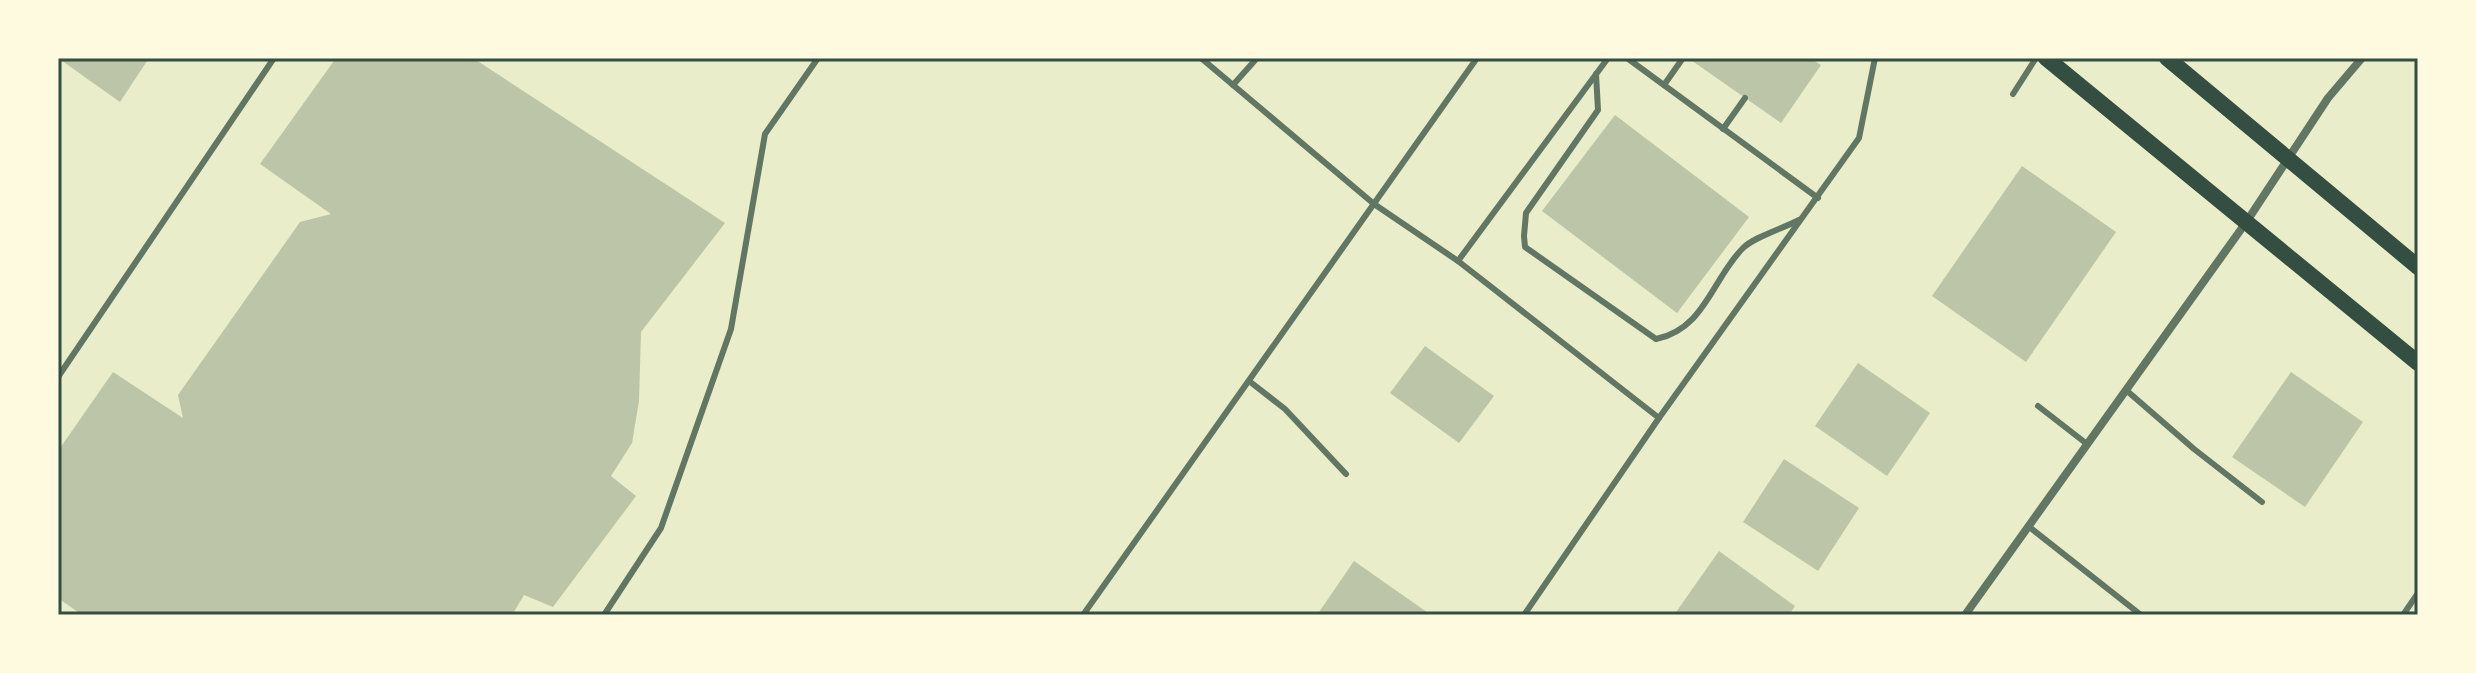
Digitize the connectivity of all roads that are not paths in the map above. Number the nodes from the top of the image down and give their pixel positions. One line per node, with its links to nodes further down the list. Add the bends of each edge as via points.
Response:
1 (274, 58): 28 (lane)
2 (818, 58): 38 (lane, via 765,134 731,329 661,528)
3 (1201, 58): 15 (lane)
4 (1257, 58): 15 (lane)
5 (1477, 58): 22 (lane)
6 (1608, 58): 14 (lane)
7 (1627, 58): 16 (lane)
8 (1683, 58): 16 (lane)
9 (1875, 58): 21 (lane, via 1859,138)
10 (2036, 58): 17 (lane)
11 (2046, 58): 24 (main road)
12 (2167, 58): 20 (main road)
13 (2362, 58): 20 (street)
14 (1596, 74): 23 (lane, via 1598,110 1526,213 1525,247 1656,339 1688,326 1745,246); 25 (lane)
15 (1233, 85): 22 (lane)
16 (1664, 85): 19 (lane)
17 (2013, 94)
18 (1745, 98): 19 (lane)
19 (1723, 129): 21 (lane)
20 (2289, 158): 24 (street); 26 (main road)
21 (1818, 198): 23 (lane)
22 (1374, 204): 25 (lane); 29 (lane)
23 (1800, 220): 32 (lane)
24 (2247, 221): 27 (main road); 30 (street)
25 (1458, 261): 32 (lane)
26 (2418, 267)
27 (2418, 363)
28 (58, 377)
29 (1249, 381): 34 (lane, via 1285,409); 39 (lane)
30 (2126, 390): 33 (street); 35 (lane)
31 (2038, 406): 33 (lane)
32 (1659, 418): 40 (lane)
33 (2087, 444): 36 (street)
34 (1346, 474)
35 (2262, 502)
36 (2028, 526): 41 (street); 42 (lane)
37 (2418, 593): 43 (lane)
38 (604, 615)
39 (1083, 615)
40 (1524, 615)
41 (1965, 615)
42 (2141, 615)
43 (2403, 615)

